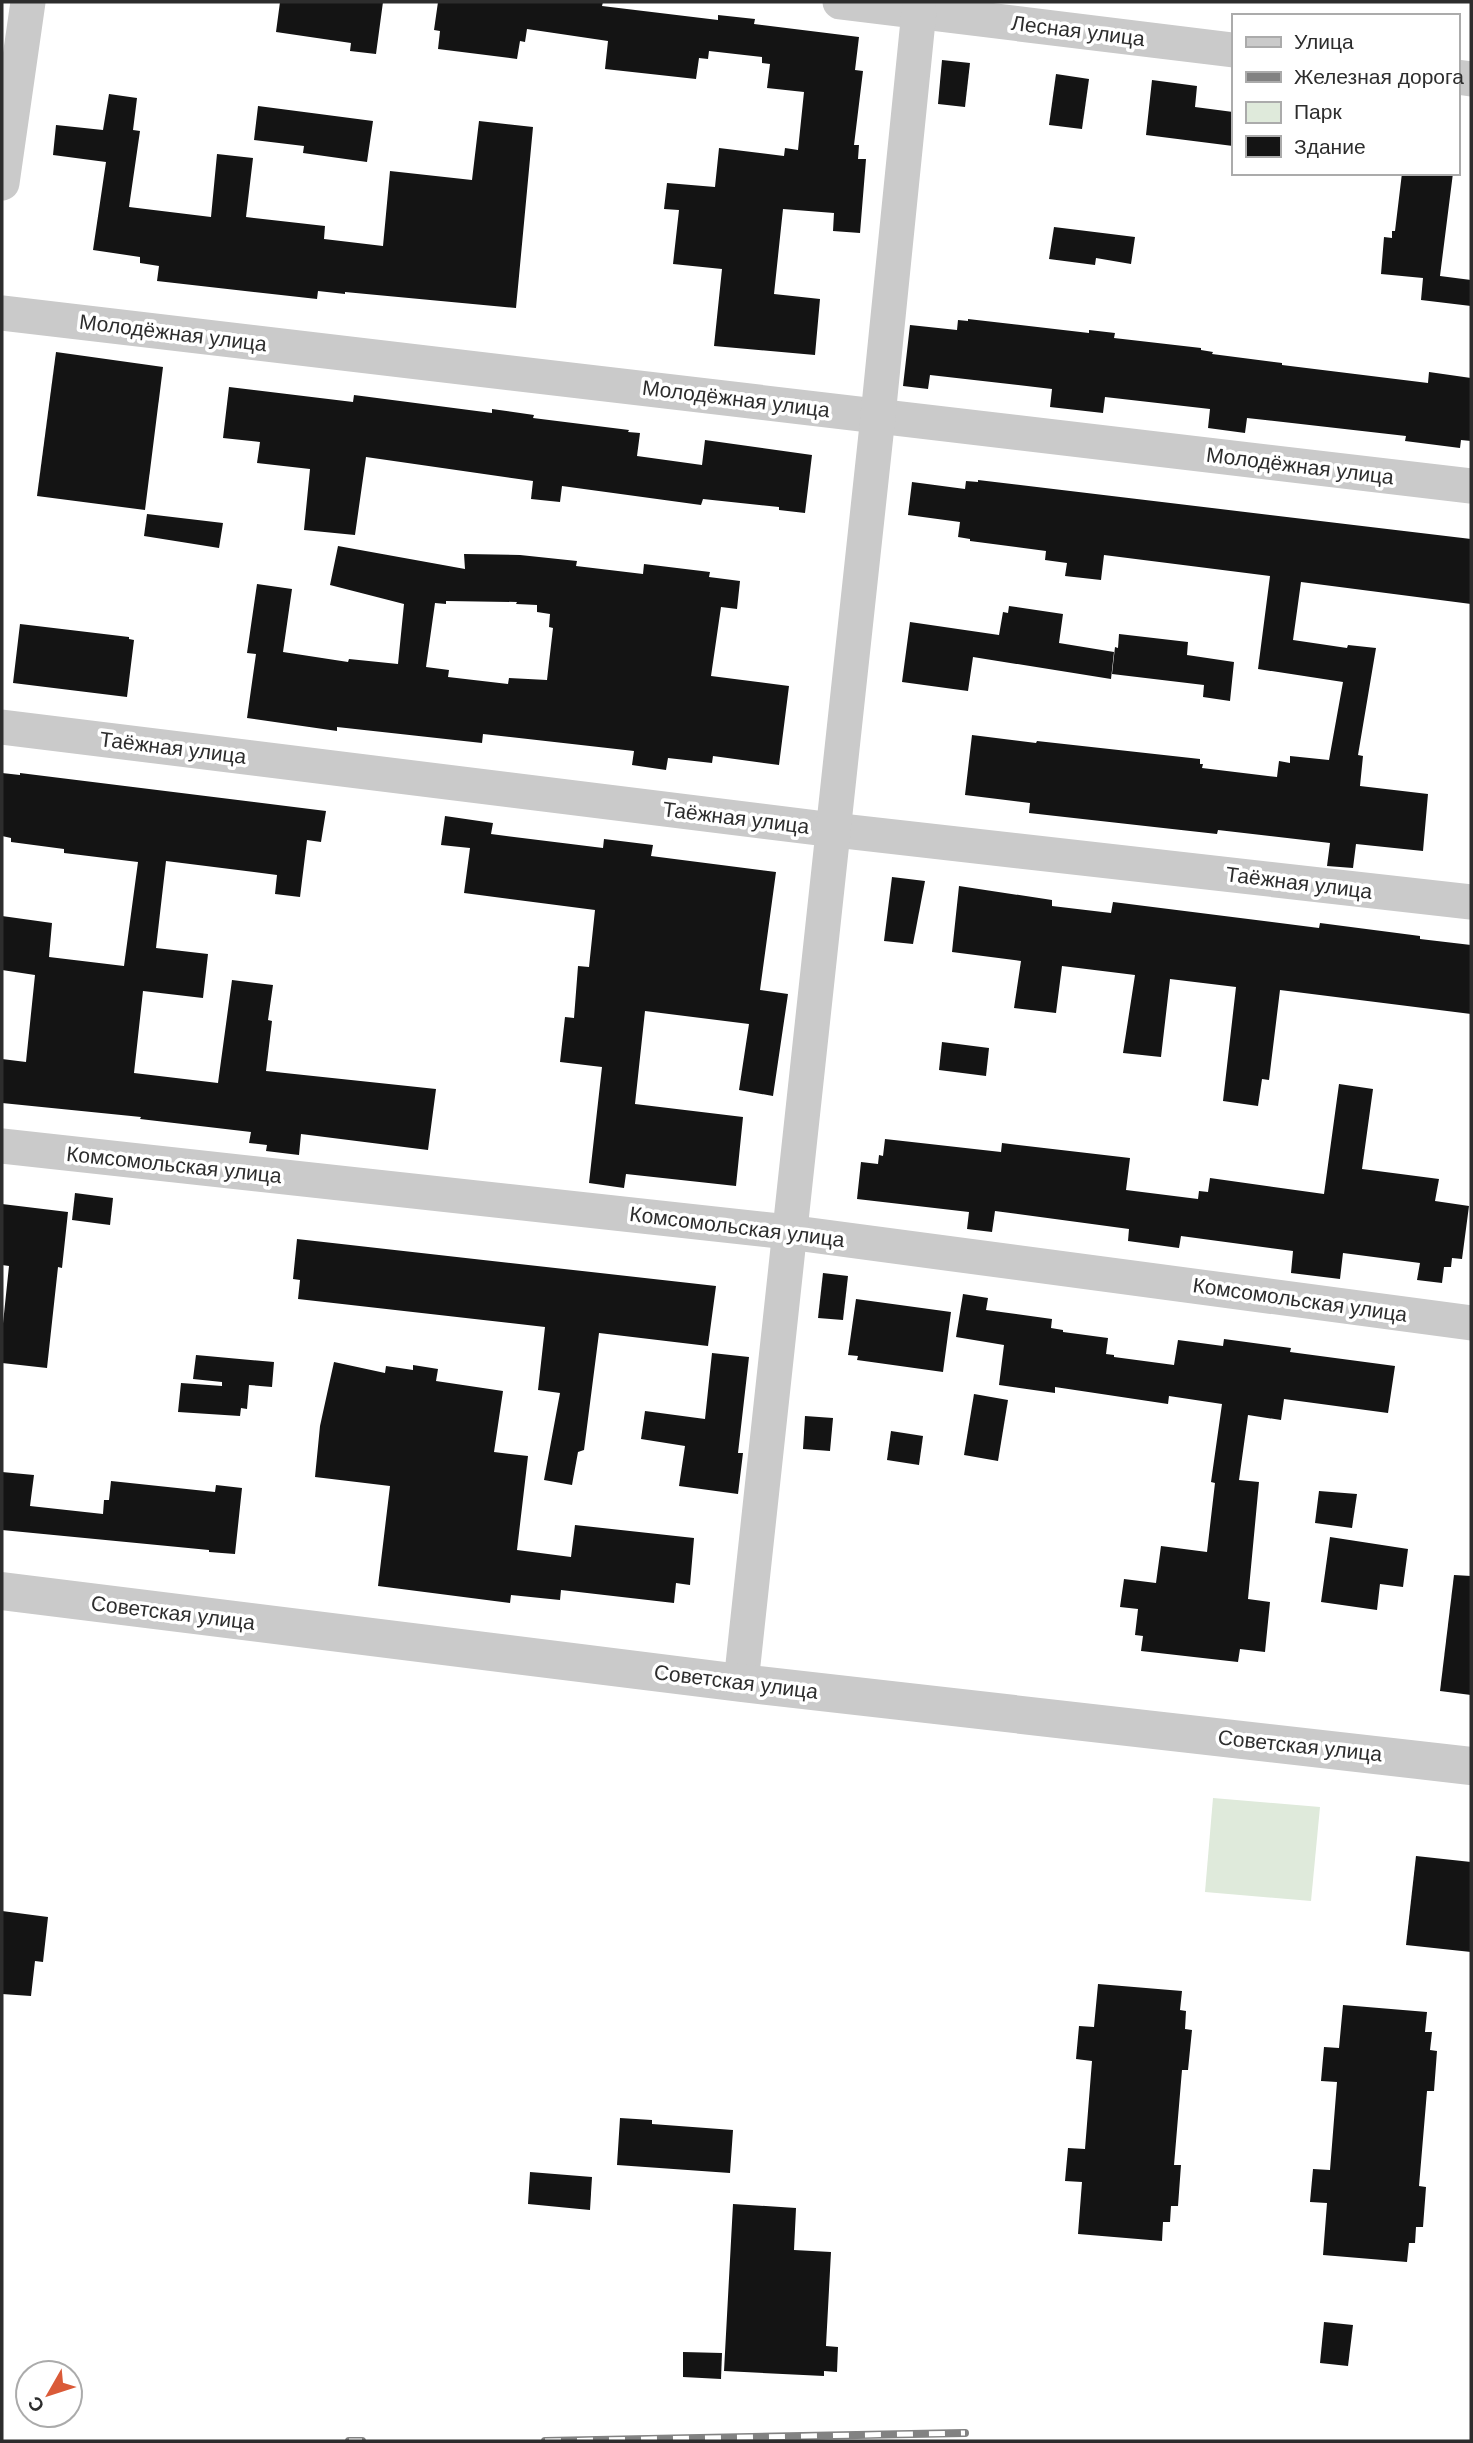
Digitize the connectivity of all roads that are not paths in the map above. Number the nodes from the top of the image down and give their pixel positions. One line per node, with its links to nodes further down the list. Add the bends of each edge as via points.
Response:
1 (28, 2): 5 (street)
2 (840, 2): 3 (street, Лесная улица)
3 (919, 11): 4 (street, Лесная улица); 7 (street)
4 (1232, 50)
5 (2, 183)
6 (2, 313): 7 (street, Молодёжная улица)
7 (878, 416): 8 (street, Молодёжная улица); 10 (street)
8 (1471, 486)
9 (2, 727): 10 (street, Таёжная улица)
10 (834, 830): 11 (street, Таёжная улица); 13 (street)
11 (1471, 902)
12 (2, 1146): 13 (street, Комсомольская улица)
13 (789, 1232): 14 (street, Комсомольская улица); 16 (street)
14 (1471, 1322)
15 (2, 1591): 16 (street, Советская улица)
16 (741, 1683): 17 (street, Советская улица)
17 (1471, 1766)

